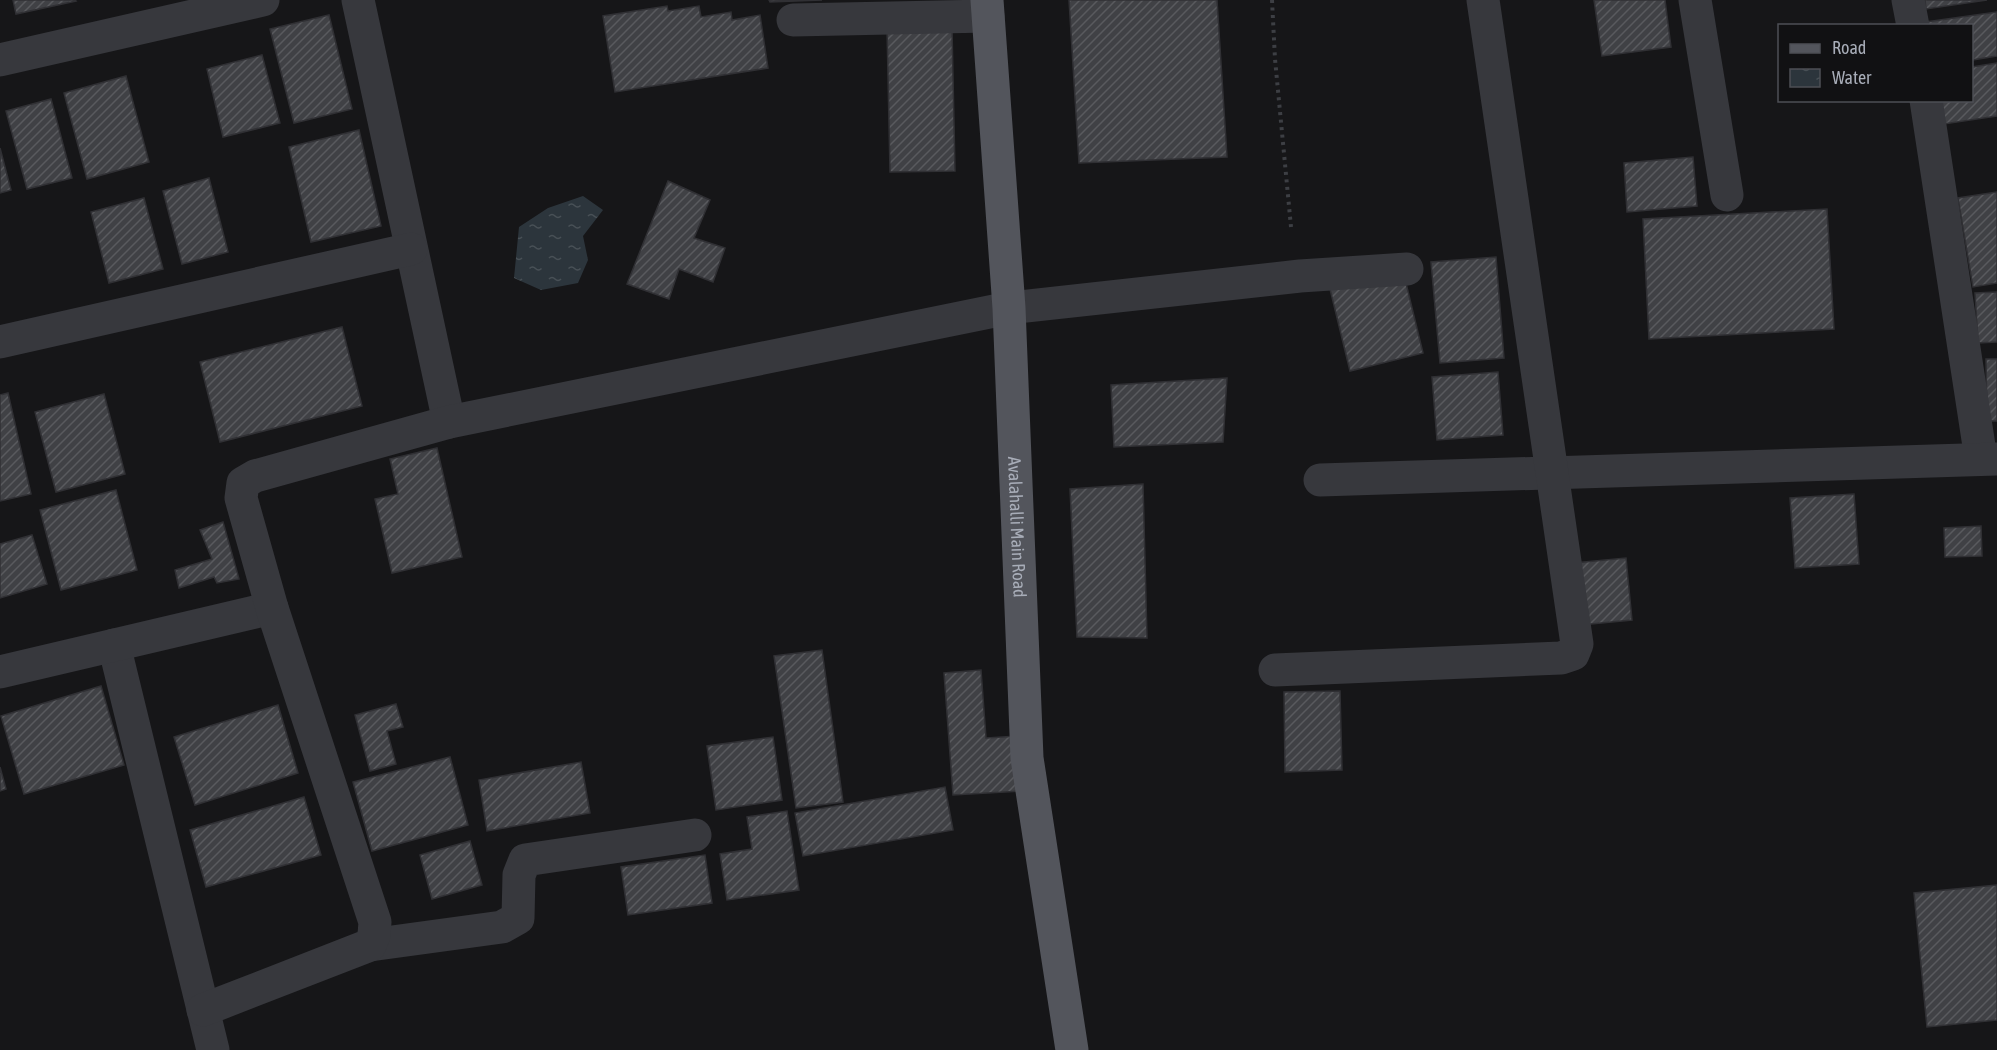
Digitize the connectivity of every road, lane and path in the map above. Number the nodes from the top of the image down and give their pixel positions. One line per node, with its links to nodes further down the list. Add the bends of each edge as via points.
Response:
1 (263, 0): 10 (street)
2 (358, 0): 14 (street)
3 (1272, 0): 13 (path)
4 (1483, 0): 20 (street)
5 (1695, 0): 12 (street)
6 (1908, 0): 9 (street)
7 (987, 8): 8 (street); 16 (main road, Avalahalli Main Road)
8 (793, 20)
9 (1913, 24)
10 (0, 60)
11 (1926, 102): 19 (street)
12 (1727, 195)
13 (1291, 227)
14 (411, 249): 17 (street); 18 (street)
15 (1407, 269): 16 (street, via 1267,279)
16 (1010, 308): 18 (street); 30 (main road, Avalahalli Main Road, via 1027,758)
17 (0, 342)
18 (449, 422): 22 (street, via 255,476 243,483 242,498)
19 (1989, 459): 20 (street)
20 (1552, 473): 21 (street); 24 (street, via 1577,644 1573,654 1561,658)
21 (1320, 480)
22 (272, 608): 23 (street); 27 (street, via 375,922)
23 (114, 645): 25 (street); 28 (street)
24 (1275, 670)
25 (0, 672)
26 (695, 835): 27 (street, via 525,860 519,875 518,918 502,927)
27 (370, 945): 28 (street)
28 (203, 1010): 29 (street)
29 (213, 1050)
30 (1072, 1050)

